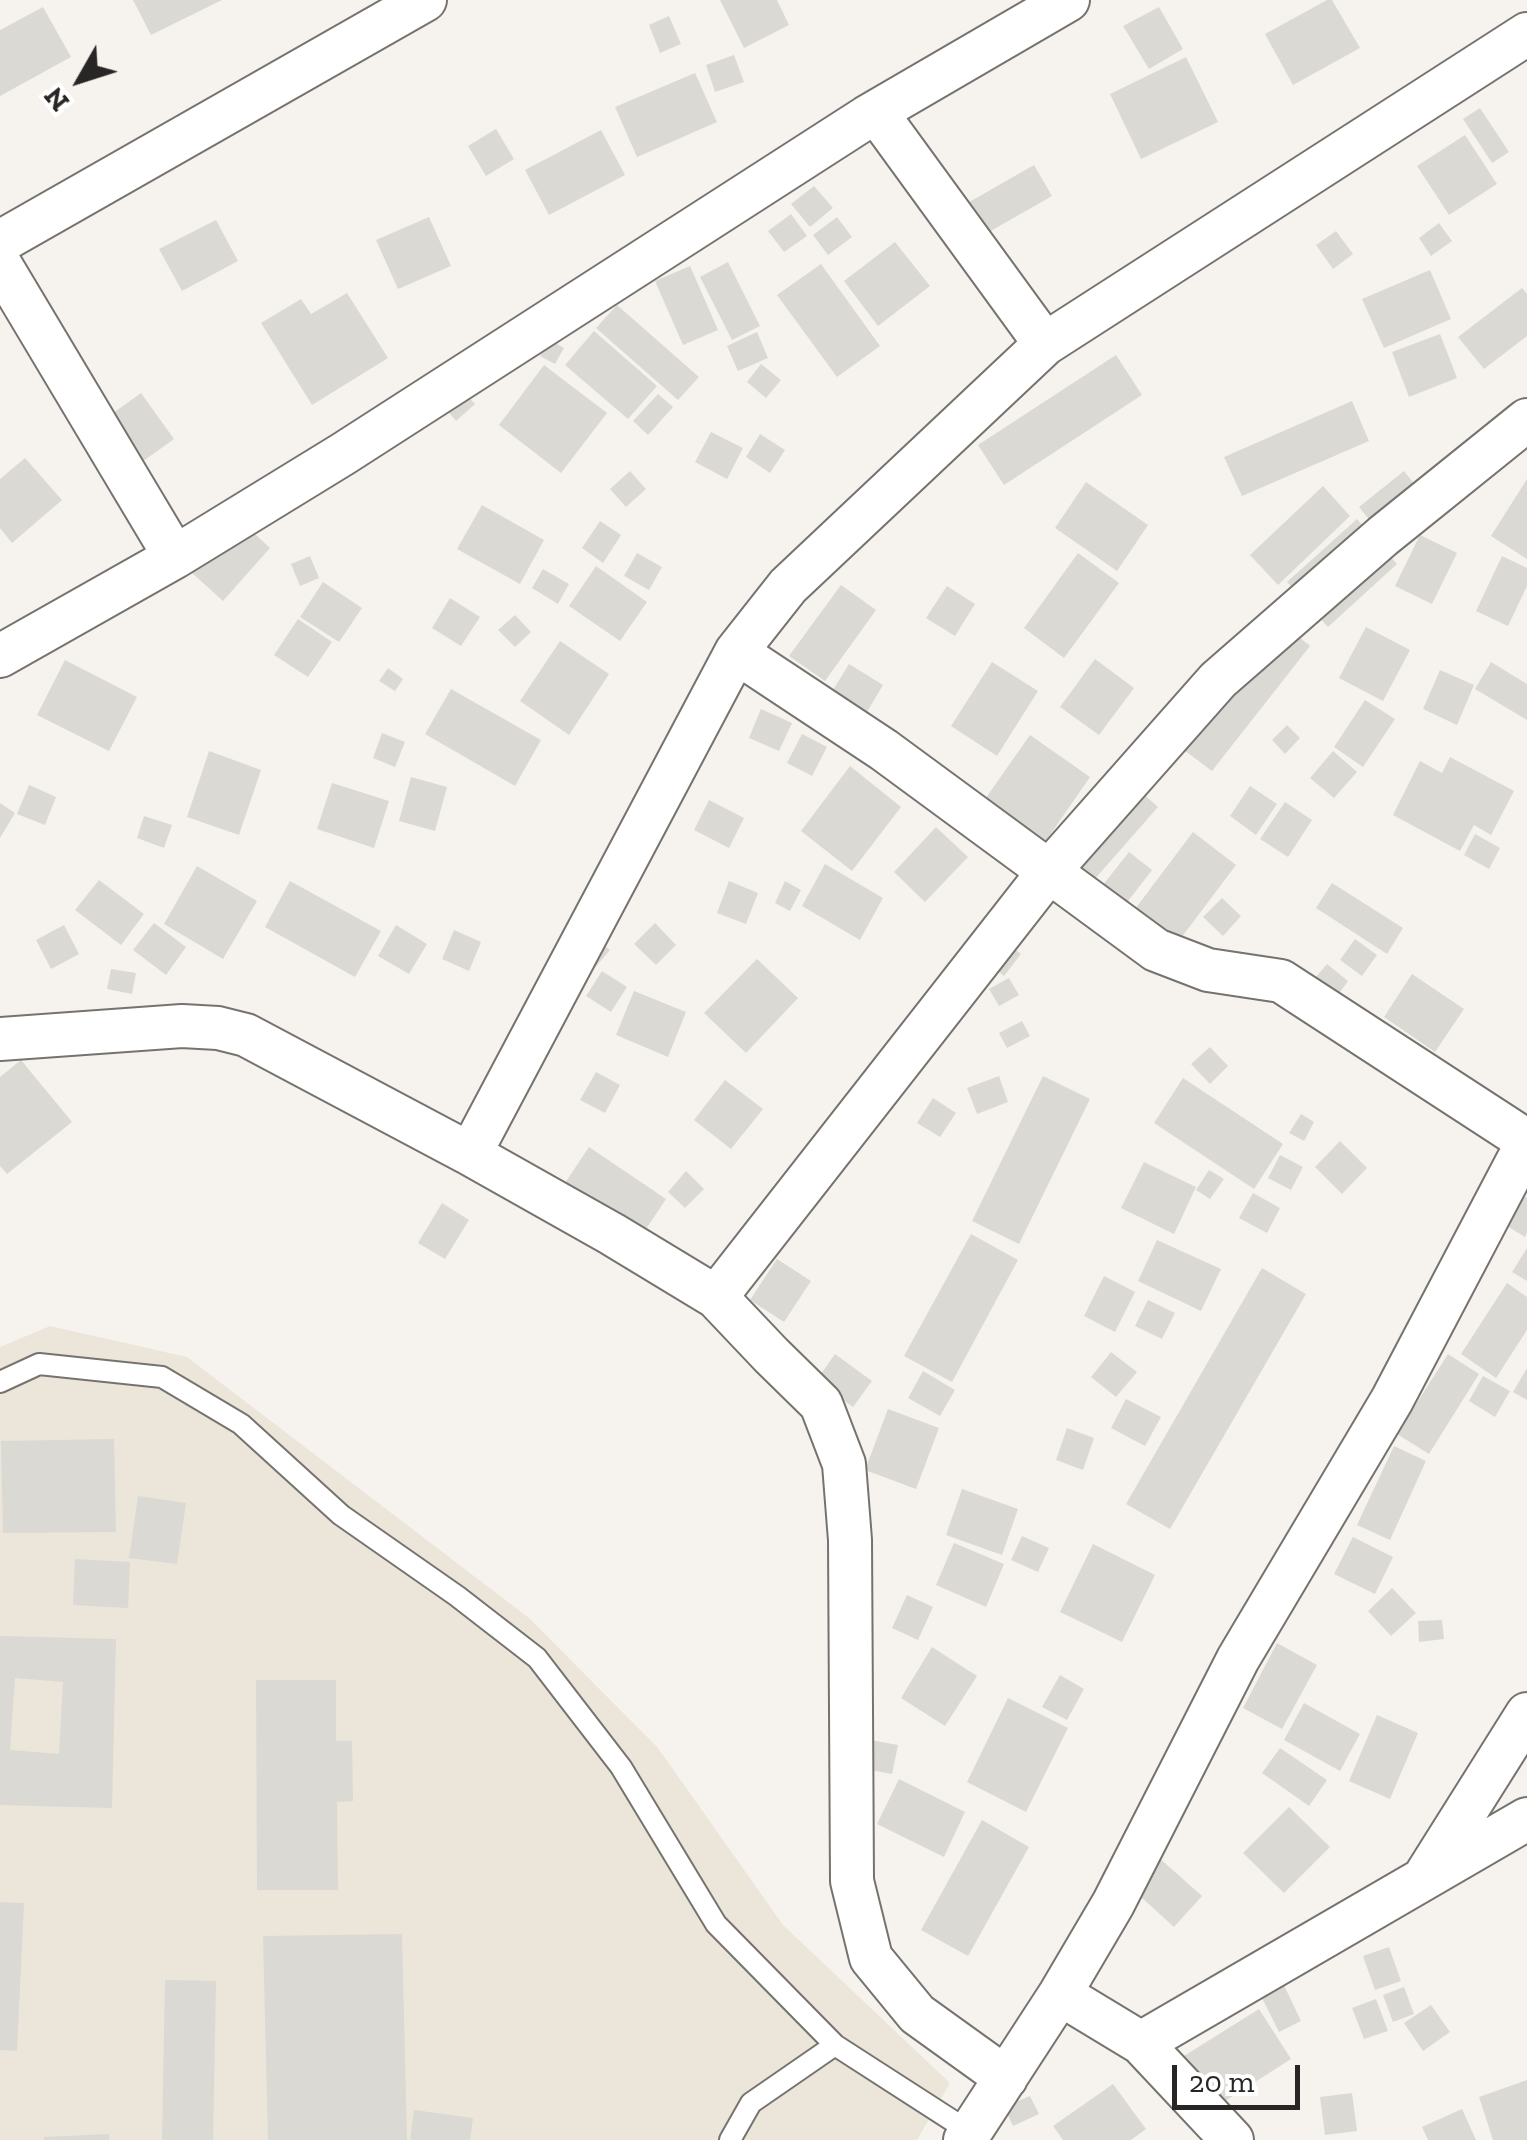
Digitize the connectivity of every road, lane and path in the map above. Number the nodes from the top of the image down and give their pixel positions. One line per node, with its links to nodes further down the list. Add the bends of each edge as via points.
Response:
1 (425, 0): 5 (street)
2 (1068, 0): 4 (street)
3 (1527, 34): 7 (street)
4 (876, 112): 7 (street); 9 (street)
5 (0, 242)
6 (0, 264): 9 (street)
7 (1046, 344): 10 (street, via 788,586)
8 (1527, 420): 12 (street, via 1218,680)
9 (175, 557): 11 (street)
10 (736, 652): 12 (street); 15 (street)
11 (0, 656)
12 (1050, 870): 14 (street, via 1156,950 1208,970 1281,981); 16 (street)
13 (0, 1039): 15 (street, via 218,1028 246,1035)
14 (1527, 1142): 21 (street, via 1392,1400 1238,1659)
15 (470, 1154): 16 (street)
16 (716, 1297): 24 (street, via 821,1404 844,1464 852,1881 871,1958 917,2014)
17 (0, 1382): 23 (lane, via 39,1364 162,1377 241,1424 342,1515 537,1658 621,1767 716,1924)
18 (1527, 1714): 20 (street)
19 (1527, 1818): 20 (street)
20 (1424, 1878): 22 (street)
21 (1060, 1994): 22 (street); 24 (street)
22 (1141, 2043): 27 (street)
23 (836, 2046): 25 (lane); 26 (lane, via 752,2102)
24 (1006, 2078): 25 (street)
25 (968, 2136)
26 (730, 2140)
27 (1232, 2140)

